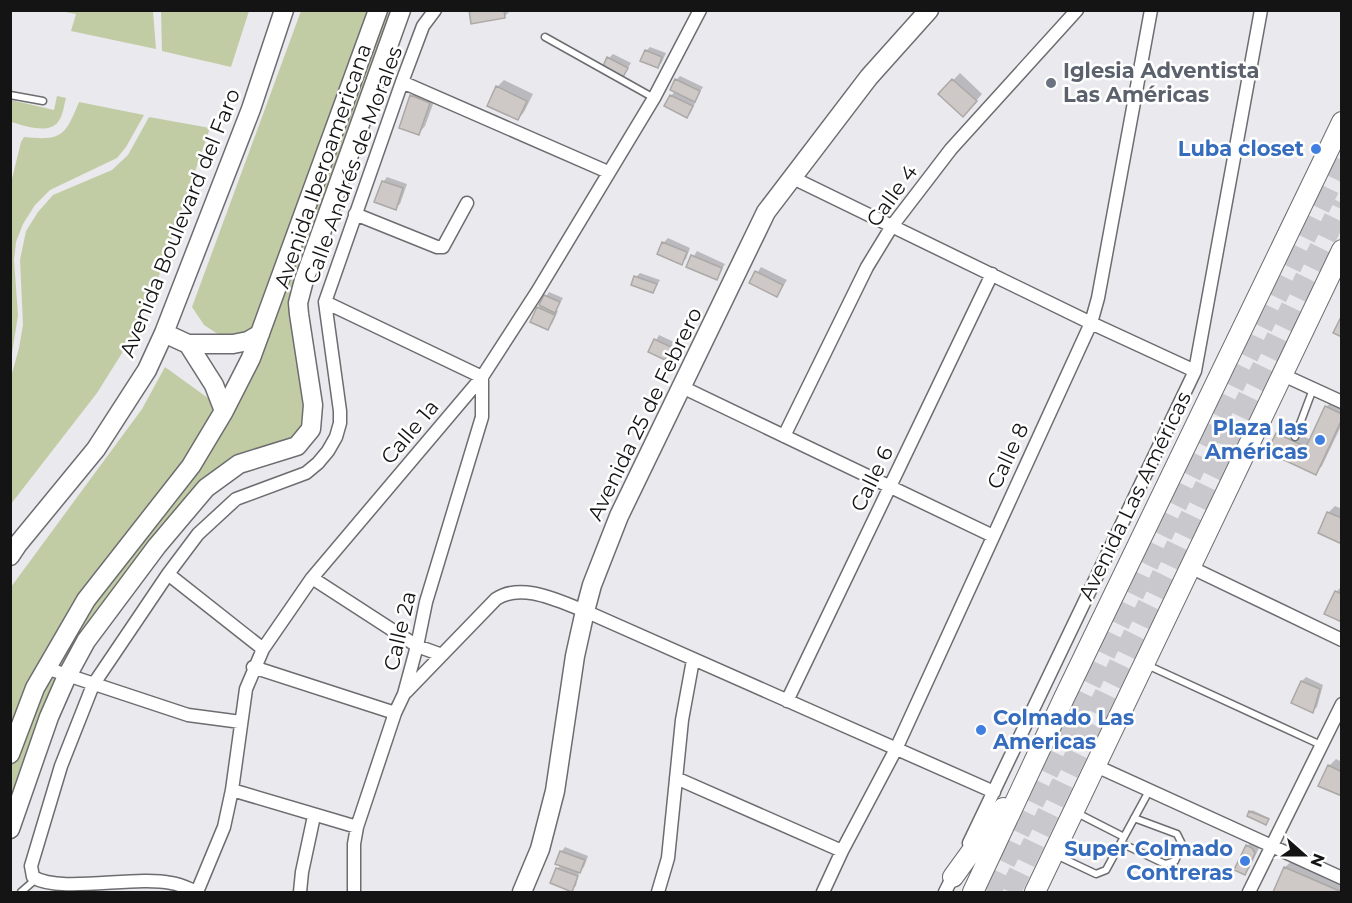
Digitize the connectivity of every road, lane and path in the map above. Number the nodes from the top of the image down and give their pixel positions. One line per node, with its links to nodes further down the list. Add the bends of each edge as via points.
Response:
1 (284, 10): 26 (street, Avenida Boulevard del Faro, via 251,109)
2 (378, 10): 27 (street, Avenida Iberoamericana)
3 (401, 10): 53 (street, Avenida Iberoamericana, via 298,303 313,405 311,429 297,446 239,464 206,488 86,641)
4 (435, 10): 11 (street, Calle Andrés de Morales, via 423,26)
5 (700, 10): 13 (street, Calle 1a)
6 (928, 10): 18 (street, Avenida 25 de Febrero, via 869,77)
7 (1077, 10): 21 (street, Calle 4, via 951,149)
8 (1151, 10): 25 (street, Calle 8)
9 (1261, 10): 29 (street)
10 (545, 37): 13 (lane)
11 (402, 82): 17 (street); 20 (street, Calle Andrés de Morales)
12 (10, 95): 14 (lane)
13 (654, 98): 17 (street, Calle 1a)
14 (43, 101)
15 (1341, 122): 16 (main road, Avenida Las Américas)
16 (1335, 152): 56 (main road, Avenida Las Américas)
17 (608, 172): 31 (street, Calle 1a)
18 (793, 178): 21 (street); 32 (street, Avenida 25 de Febrero, via 766,212)
19 (467, 203): 20 (street, via 443,247)
20 (355, 214): 24 (street, Calle Andrés de Morales)
21 (892, 226): 23 (street); 36 (street, Calle 4, via 867,267)
22 (1339, 259): 30 (main road)
23 (992, 274): 25 (street); 38 (street, Calle 6)
24 (325, 302): 31 (street); 42 (street, Calle Andrés de Morales, via 340,423 328,451 306,473 236,499 198,534)
25 (1091, 323): 29 (street); 39 (street, Calle 8)
26 (164, 333): 28 (street); 40 (street, Avenida Boulevard del Faro, via 147,370 96,449)
27 (260, 333): 28 (street, via 233,344); 35 (street, Avenida Iberoamericana)
28 (188, 344): 35 (street, via 214,385)
29 (1195, 371): 68 (street)
30 (1283, 375): 33 (street); 41 (main road)
31 (482, 377): 43 (street, Calle 1a); 46 (street, Calle 2a, via 482,417 426,602)
32 (682, 387): 36 (street); 44 (street, Avenida 25 de Febrero, via 619,516)
33 (1313, 389): 34 (street); 37 (lane)
34 (1341, 402)
35 (224, 411): 51 (street, Avenida Iberoamericana, via 191,466 86,600)
36 (784, 436): 38 (street)
37 (1295, 437)
38 (890, 486): 39 (street); 57 (street, Calle 6)
39 (993, 536): 62 (street, Calle 8)
40 (13, 546)
41 (1190, 567): 45 (street); 50 (main road)
42 (168, 574): 47 (street); 54 (street, Calle Andrés de Morales)
43 (312, 578): 46 (street); 47 (street, Calle 1a)
44 (585, 611): 48 (street, via 523,592 506,592); 49 (street); 85 (street, Avenida 25 de Febrero, via 574,656 555,791 540,849)
45 (1341, 640)
46 (417, 646): 48 (street); 55 (street, Calle 2a)
47 (263, 649): 52 (street, Calle 1a)
48 (442, 655): 55 (street)
49 (693, 660): 57 (street); 65 (street)
50 (1145, 664): 61 (lane); 64 (main road)
51 (46, 668): 53 (street); 63 (street, Avenida Iberoamericana)
52 (254, 668): 59 (street); 60 (street, Calle 1a)
53 (67, 676): 54 (street); 73 (street, Avenida Iberoamericana)
54 (93, 685): 60 (street, via 188,715); 79 (street, Calle Andrés de Morales, via 61,766 32,861)
55 (404, 694): 59 (street, Calle 2a)
56 (1064, 698): 80 (main road, via 1008,802); 88 (main road, Avenida Las Américas)
57 (787, 701): 62 (street)
58 (1341, 704): 61 (street)
59 (395, 713): 72 (street, Calle 2a)
60 (241, 722): 66 (street, Calle 1a)
61 (1321, 745): 75 (street)
62 (896, 749): 68 (street); 76 (street, Calle 8)
63 (10, 754)
64 (1096, 766): 67 (street); 69 (main road)
65 (676, 778): 76 (street); 86 (street, via 668,858)
66 (232, 790): 70 (street); 82 (street, Calle 1a, via 224,827)
67 (1149, 790): 71 (lane); 75 (street)
68 (994, 792): 80 (street)
69 (1074, 812): 74 (lane); 77 (main road)
70 (314, 816): 72 (street); 83 (street)
71 (1134, 818): 74 (lane); 74 (lane, via 1177,834 1182,844 1175,861 1165,864)
72 (357, 827): 84 (street, Calle 2a)
73 (10, 829)
74 (1123, 840): 77 (lane, via 1106,870 1096,874)
75 (1272, 846): 78 (street); 90 (street)
76 (842, 851): 87 (street, Calle 8)
77 (1054, 854): 89 (main road)
78 (1341, 878)
79 (36, 879): 81 (lane); 82 (street, via 75,885 170,882)
80 (949, 885)
81 (21, 892)
82 (197, 892)
83 (300, 892)
84 (354, 892)
85 (522, 892)
86 (658, 892)
87 (822, 892)
88 (973, 892)
89 (1035, 892)
90 (1249, 892)

